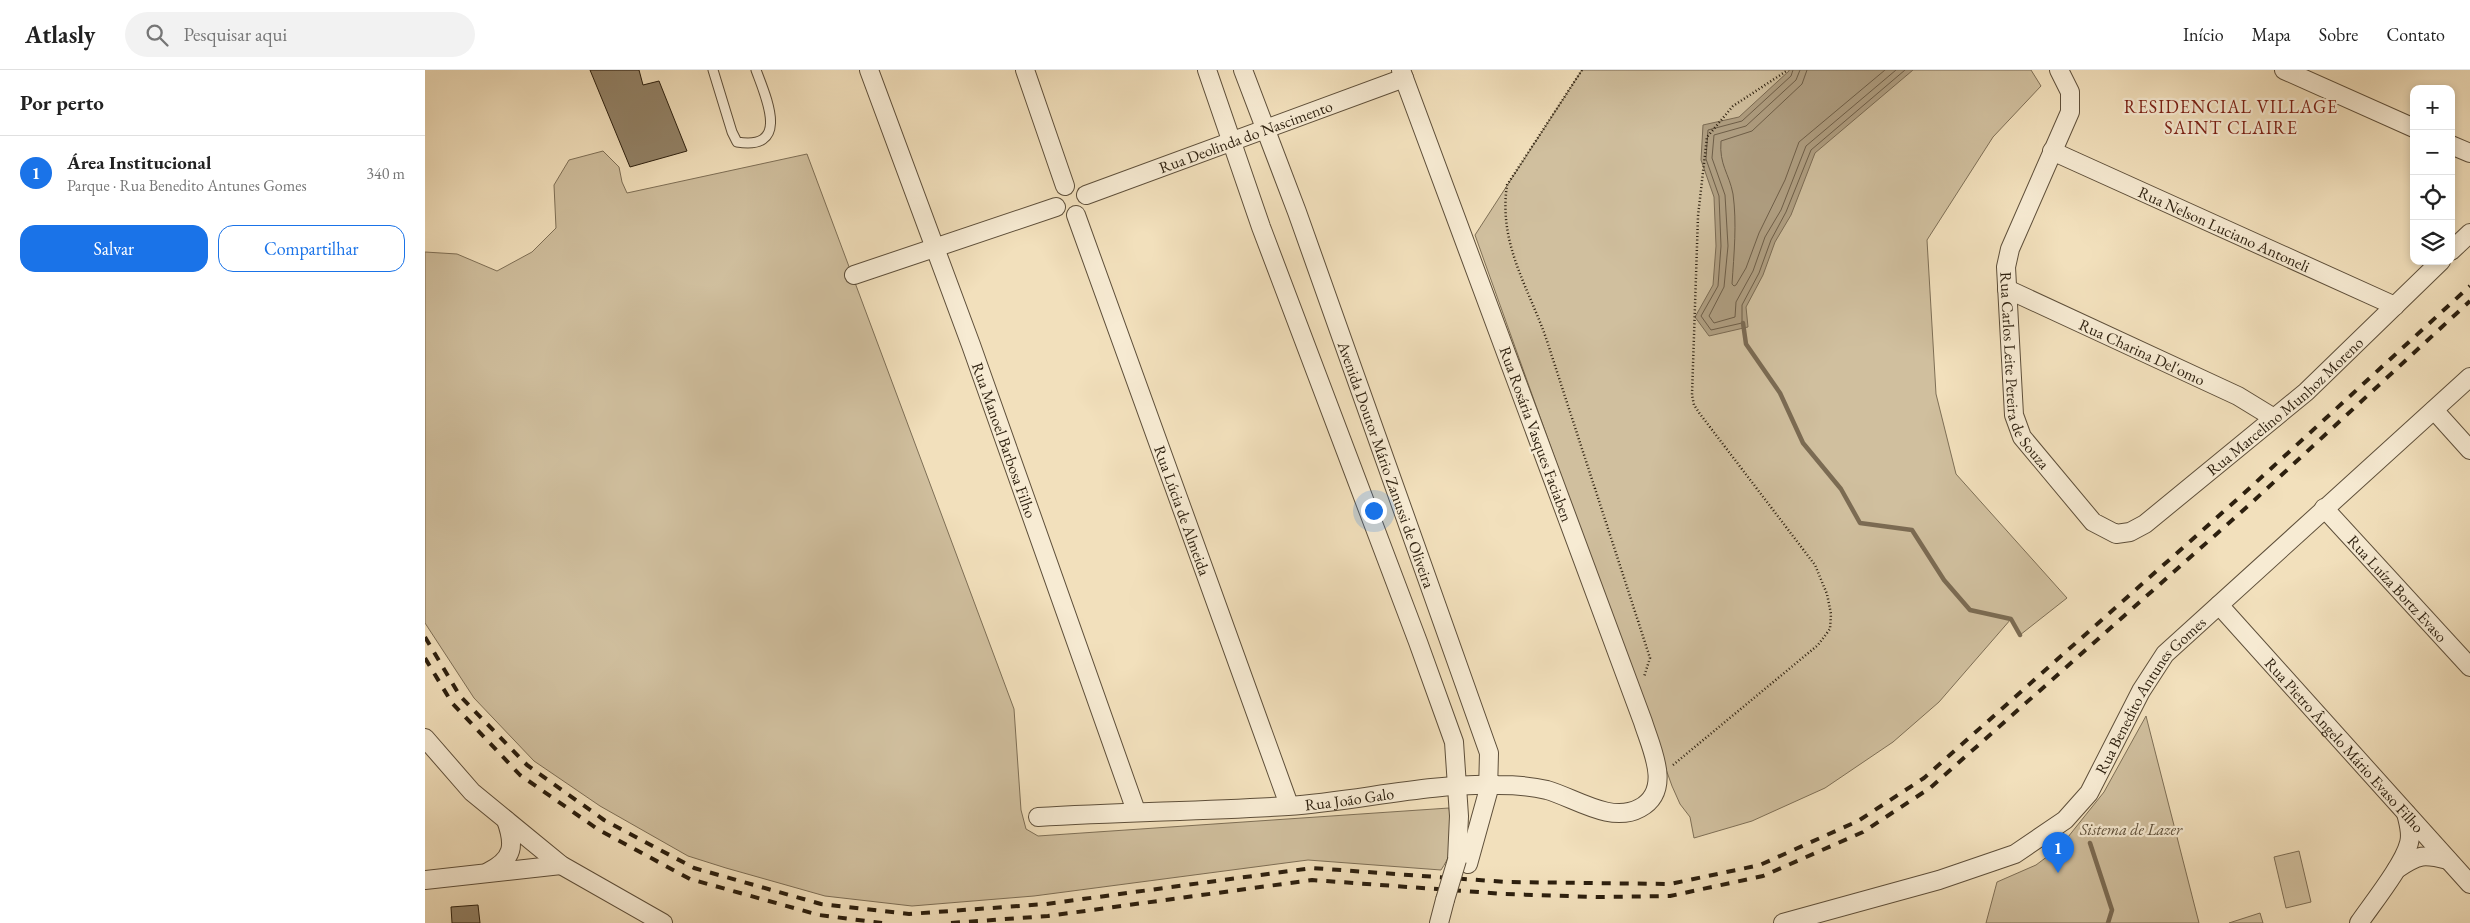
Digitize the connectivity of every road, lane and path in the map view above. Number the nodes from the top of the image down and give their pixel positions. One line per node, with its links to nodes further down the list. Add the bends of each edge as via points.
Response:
1 (713, 70): 2 (lane, via 737,142 750,144 763,140 770,130 771,120)
2 (756, 70)
3 (869, 70): 23 (street, Rua Manoel Barbosa Filho)
4 (1025, 70): 18 (street)
5 (1207, 70): 14 (street, Avenida Doutor Mário Zanussi de Oliveira)
6 (1243, 70): 13 (street, Avenida Doutor Mário Zanussi de Oliveira)
7 (1582, 70): 37 (path, via 1507,185 1504,205 1508,242 1547,339 1650,658)
8 (1788, 70): 39 (path, via 1733,106 1707,137 1698,216 1692,395 1700,414 1815,564 1827,594 1830,629 1818,645)
9 (2059, 70): 16 (street, Rua Carlos Leite Pereira de Souza, via 2070,92 2070,112)
10 (2284, 70): 12 (street)
11 (1403, 74): 13 (street, Rua Deolinda do Nascimento); 37 (street, Rua Rosária Vasques Faciaben)
12 (2410, 126)
13 (1265, 130): 14 (street, Rua Deolinda do Nascimento); 40 (street, Avenida Doutor Mário Zanussi de Oliveira, via 1301,221 1489,753)
14 (1233, 142): 19 (street, Rua Deolinda do Nascimento); 41 (street, Avenida Doutor Mário Zanussi de Oliveira, via 1261,227 1454,742)
15 (2455, 147): 17 (street)
16 (2053, 151): 27 (street, Rua Carlos Leite Pereira de Souza, via 2010,249 2005,267); 28 (street, Rua Nelson Luciano Antoneli)
17 (2470, 153)
18 (1065, 186): 19 (street, via 1078,185); 20 (street, via 1055,196)
19 (1086, 195): 21 (street, via 1086,207)
20 (1056, 207): 21 (street, via 1063,214); 23 (street)
21 (1076, 215): 42 (street, Rua Lúcia de Almeida)
22 (2470, 233): 24 (street)
23 (935, 247): 26 (street); 43 (street, Rua Manoel Barbosa Filho)
24 (2455, 247)
25 (2437, 265): 28 (street, Rua Marcelino Munhoz Moreno)
26 (854, 275)
27 (2007, 289): 31 (street, Rua Charina Del'omo, via 2238,396); 34 (street, Rua Carlos Leite Pereira de Souza, via 2014,415 2022,437 2081,510 2093,522)
28 (2395, 306): 31 (street, Rua Marcelino Munhoz Moreno, via 2306,392)
29 (2470, 377): 30 (street, Rua Benedito Antunes Gomes)
30 (2434, 410): 32 (street); 33 (street, Rua Benedito Antunes Gomes)
31 (2274, 418): 34 (street, Rua Marcelino Munhoz Moreno, via 2145,524)
32 (2470, 450)
33 (2324, 508): 35 (street, Rua Benedito Antunes Gomes); 36 (street, Rua Luíza Bortz Evaso)
34 (2116, 534)
35 (2219, 604): 44 (street, Rua Pietro Ângelo Mário Evaso Filho); 58 (street, Rua Benedito Antunes Gomes, via 2165,654 2141,691 2089,793 2065,820 2015,854 1939,880)
36 (2470, 667)
37 (1636, 705): 39 (street, Rua Rosária Vasques Faciaben)
38 (425, 738): 46 (street, via 472,792)
39 (1659, 776): 40 (street, Rua João Galo, via 1657,789 1651,798 1630,813 1595,808 1547,790)
40 (1489, 784): 41 (street, Rua João Galo); 48 (street, Avenida Doutor Mário Zanussi de Oliveira)
41 (1458, 786): 42 (street, Rua João Galo); 48 (street, Avenida Doutor Mário Zanussi de Oliveira)
42 (1289, 806): 43 (street, Rua João Galo)
43 (1136, 811): 45 (street, Rua João Galo)
44 (2405, 812): 47 (street, Rua Pietro Ângelo Mário Evaso Filho); 50 (street, via 2410,830 2409,844)
45 (1039, 817)
46 (506, 820): 49 (street); 51 (street, via 512,837 511,851 502,865)
47 (2449, 860): 50 (street, via 2428,855 2414,857); 53 (street, Rua Pietro Ângelo Mário Evaso Filho)
48 (1462, 862): 54 (street, bridge)
49 (561, 866): 51 (street); 55 (street)
50 (2395, 870): 59 (street)
51 (485, 873): 52 (street)
52 (425, 880)
53 (2470, 884)
54 (1451, 901): 56 (street); 57 (street)
55 (663, 923)
56 (1439, 923)
57 (1451, 923)
58 (1783, 923)
59 (2359, 923)

